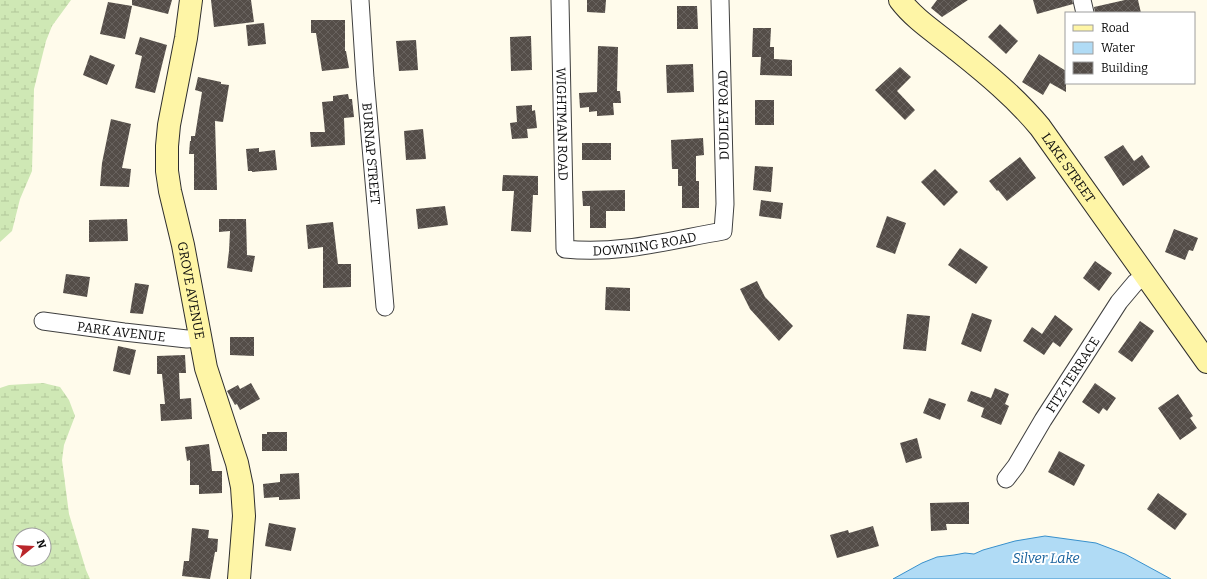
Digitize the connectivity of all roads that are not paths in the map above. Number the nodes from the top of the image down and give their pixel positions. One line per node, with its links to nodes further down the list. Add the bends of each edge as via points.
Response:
1 (191, 0): 13 (street, GROVE AVENUE, via 169,125 166,166)
2 (360, 0): 11 (street, BURNAP STREET)
3 (560, 0): 9 (street, WIGHTMAN ROAD)
4 (720, 0): 8 (street, DUDLEY ROAD)
5 (900, 0): 10 (street, LAKE STREET, via 911,13 1015,99 1028,113 1052,142)
6 (1082, 0): 7 (street)
7 (1085, 12)
8 (724, 230): 9 (street, DOWNING ROAD, via 618,249)
9 (566, 249)
10 (1146, 276): 14 (street, LAKE STREET); 15 (street, FITZ TERRACE, via 1135,283 1119,302)
11 (385, 307)
12 (43, 321): 13 (street, PARK AVENUE, via 187,339)
13 (199, 338): 16 (street, GROVE AVENUE, via 210,382 237,462 242,487 244,516)
14 (1207, 362)
15 (1006, 479)
16 (239, 579)

